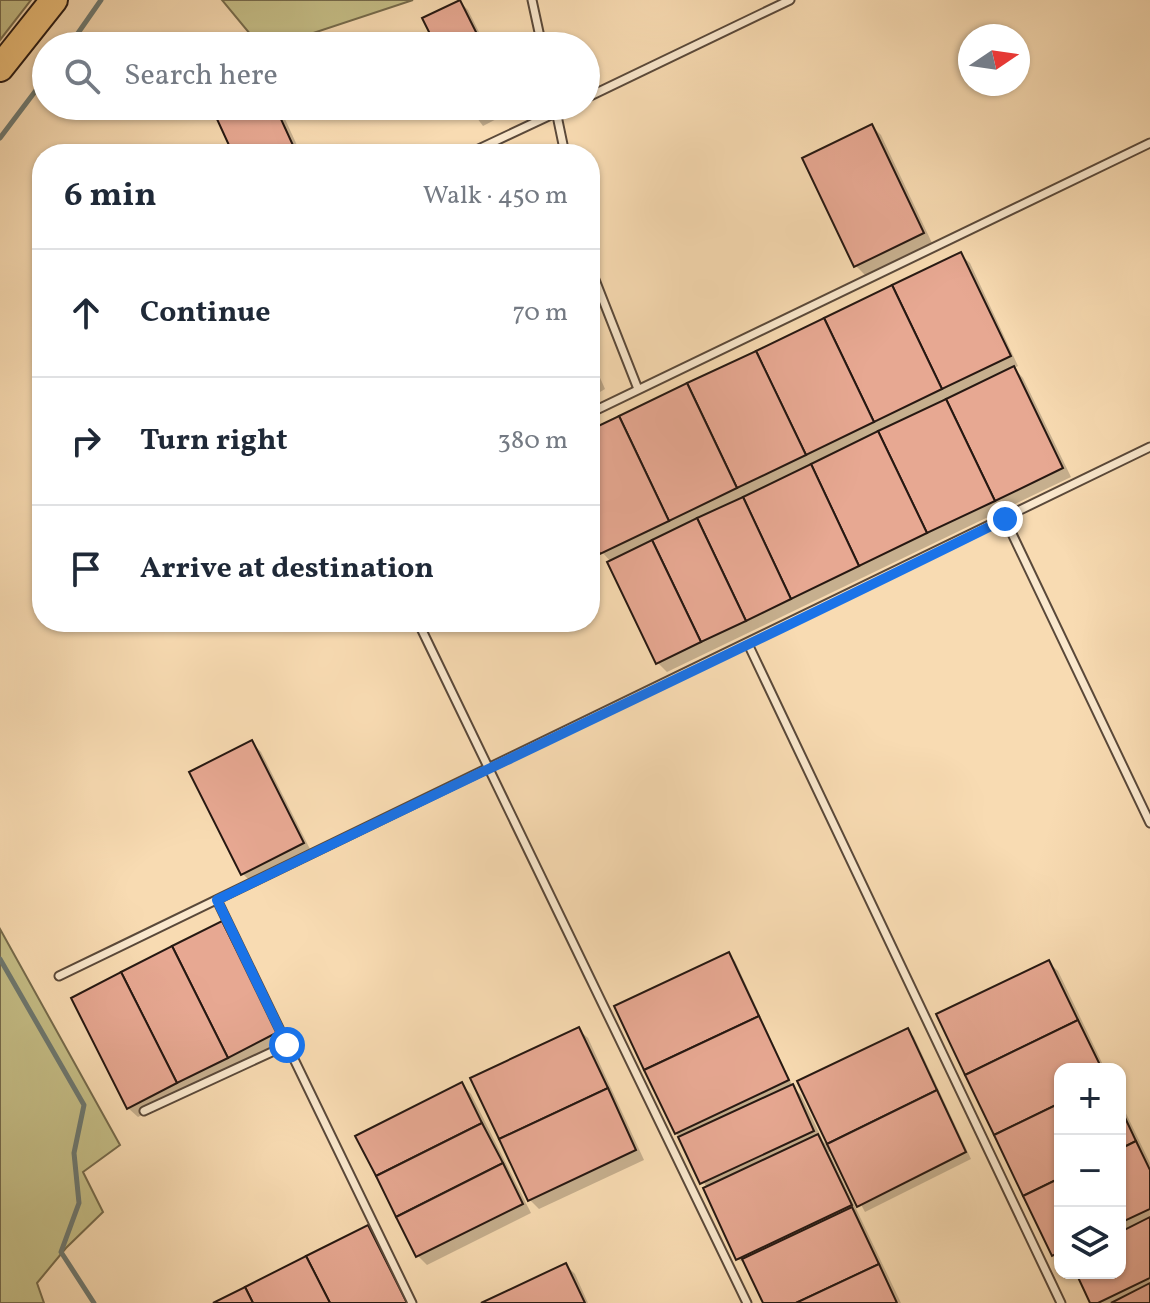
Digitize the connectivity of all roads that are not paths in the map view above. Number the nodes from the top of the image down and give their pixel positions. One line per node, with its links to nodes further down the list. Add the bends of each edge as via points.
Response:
1 (532, 0): 4 (lane)
2 (790, 0): 6 (lane)
3 (49, 6): 5 (highway)
4 (539, 32)
5 (0, 68)
6 (600, 91)
7 (534, 120): 9 (lane)
8 (558, 120): 10 (lane)
9 (488, 144)
10 (563, 144)
11 (1149, 146): 13 (lane)
12 (600, 292): 13 (lane)
13 (638, 389): 14 (lane)
14 (600, 408)
15 (1150, 447): 16 (lane)
16 (1005, 519): 18 (lane); 20 (lane)
17 (423, 632): 19 (lane)
18 (749, 646): 19 (lane); 27 (lane)
19 (489, 767): 21 (lane); 26 (lane)
20 (1150, 823)
21 (217, 900): 22 (lane); 23 (lane)
22 (59, 976)
23 (287, 1045): 24 (lane); 25 (lane)
24 (144, 1111)
25 (412, 1303)
26 (747, 1303)
27 (1061, 1303)

